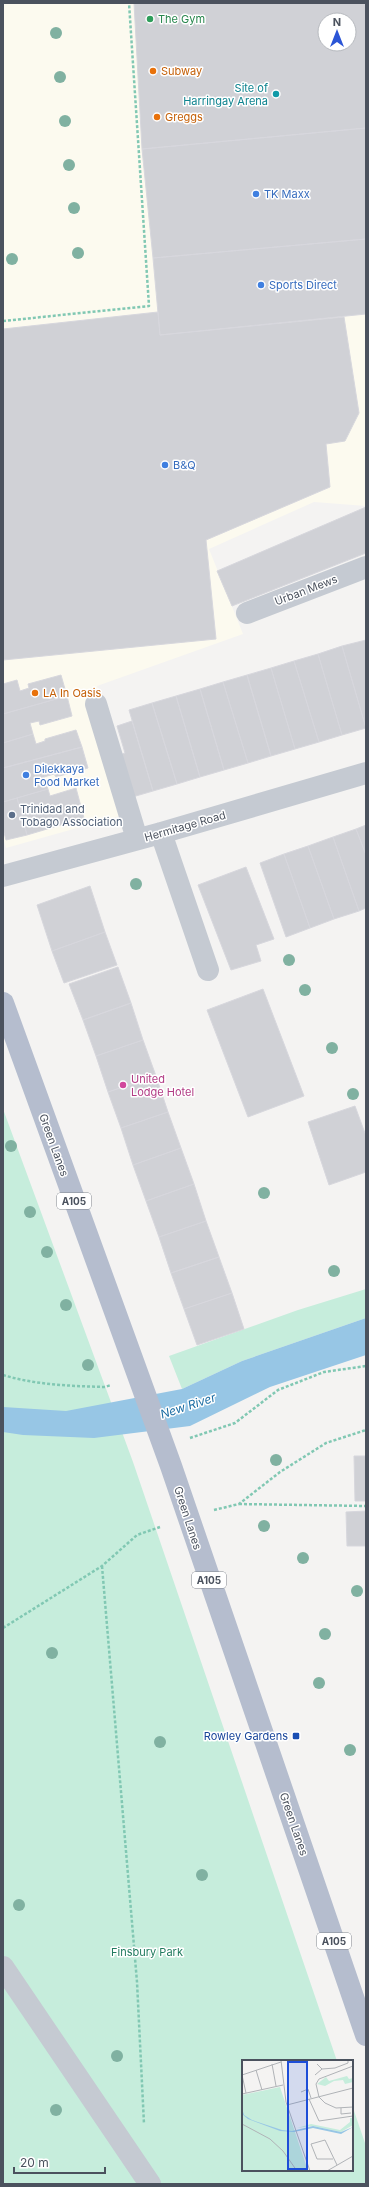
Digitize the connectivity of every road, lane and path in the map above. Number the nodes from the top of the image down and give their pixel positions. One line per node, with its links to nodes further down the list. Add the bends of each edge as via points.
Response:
1 (129, 3): 2 (path, via 149,306)
2 (3, 321)
3 (366, 567): 4 (street, Urban Mews)
4 (247, 613)
5 (96, 704): 8 (street)
6 (366, 773): 7 (street, Hermitage Road)
7 (161, 833): 8 (street, Hermitage Road); 10 (street)
8 (137, 839): 9 (street, Hermitage Road)
9 (3, 876)
10 (208, 970)
11 (3, 1003): 24 (main road, Green Lanes / A105, via 171,1466)
12 (366, 1366): 16 (path, via 324,1372 278,1390 235,1423)
13 (3, 1375): 14 (path, via 62,1386)
14 (111, 1385)
15 (366, 1430): 17 (path, via 326,1443 280,1472)
16 (190, 1439)
17 (239, 1504): 18 (path); 19 (path)
18 (366, 1506)
19 (214, 1510)
20 (160, 1527): 21 (path, via 137,1535)
21 (102, 1566): 22 (path); 25 (path, via 137,1982)
22 (3, 1628)
23 (3, 1967): 26 (street)
24 (366, 2035)
25 (144, 2130)
26 (150, 2184)

